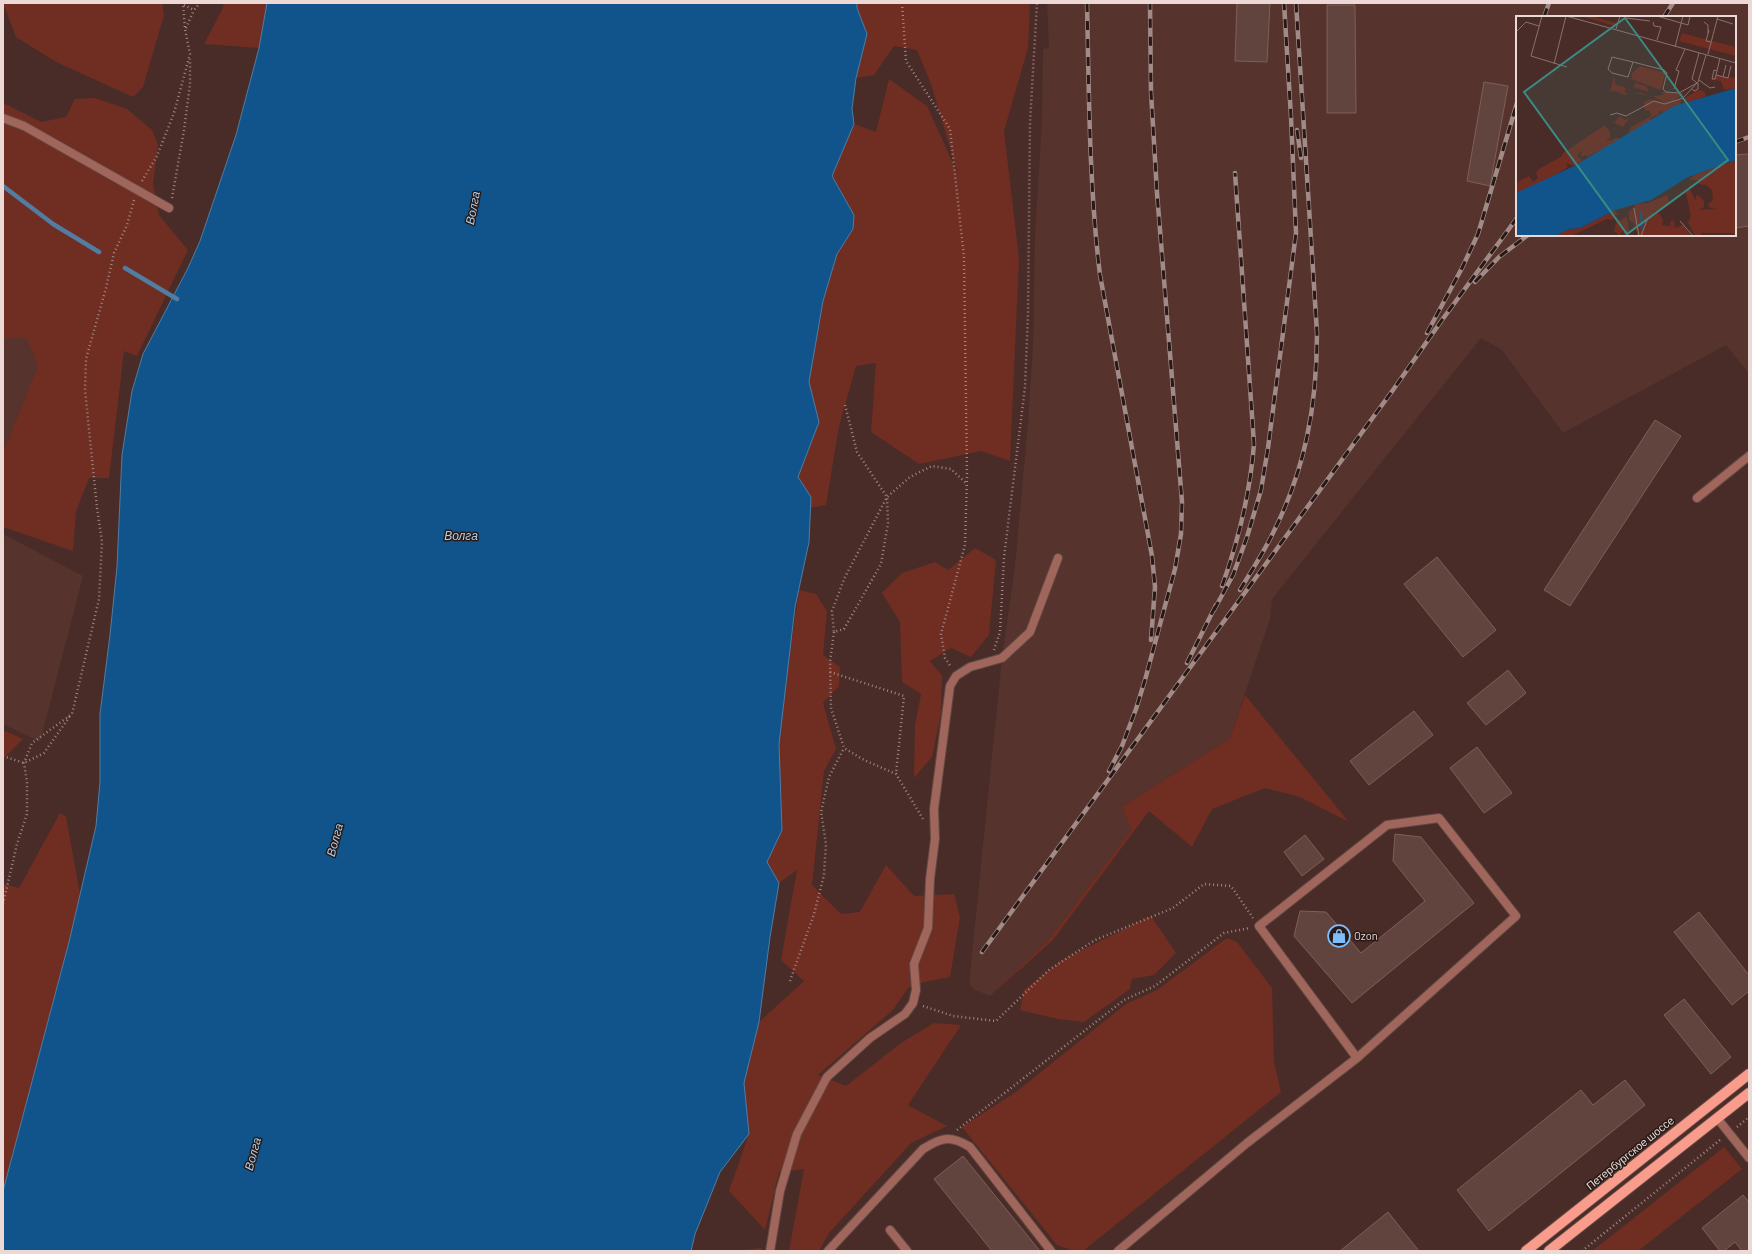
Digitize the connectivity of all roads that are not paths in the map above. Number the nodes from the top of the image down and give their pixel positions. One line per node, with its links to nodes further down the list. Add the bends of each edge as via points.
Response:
1 (3, 118): 2 (street, via 24,126)
2 (169, 208)
3 (1749, 456): 4 (street)
4 (1698, 498)
5 (1058, 558): 12 (street, via 1030,632 1002,658 970,667 956,676 950,686 934,809 936,839 930,879 928,928 914,964 916,990 913,1003 905,1014 870,1038 827,1077 797,1134 780,1191)
6 (1357, 1058): 6 (street, via 1516,916 1439,818 1387,825 1259,926); 16 (street, via 1247,1143)
7 (1749, 1074): 17 (main road, Петербургское шоссе)
8 (1749, 1093): 9 (main road)
9 (1717, 1118): 10 (street); 18 (main road)
10 (1749, 1158)
11 (890, 1230): 14 (street)
12 (770, 1251)
13 (828, 1251): 15 (street, via 923,1149 936,1141 946,1139 958,1139 970,1147)
14 (907, 1251)
15 (1051, 1251)
16 (1118, 1251)
17 (1526, 1251)
18 (1549, 1251)

